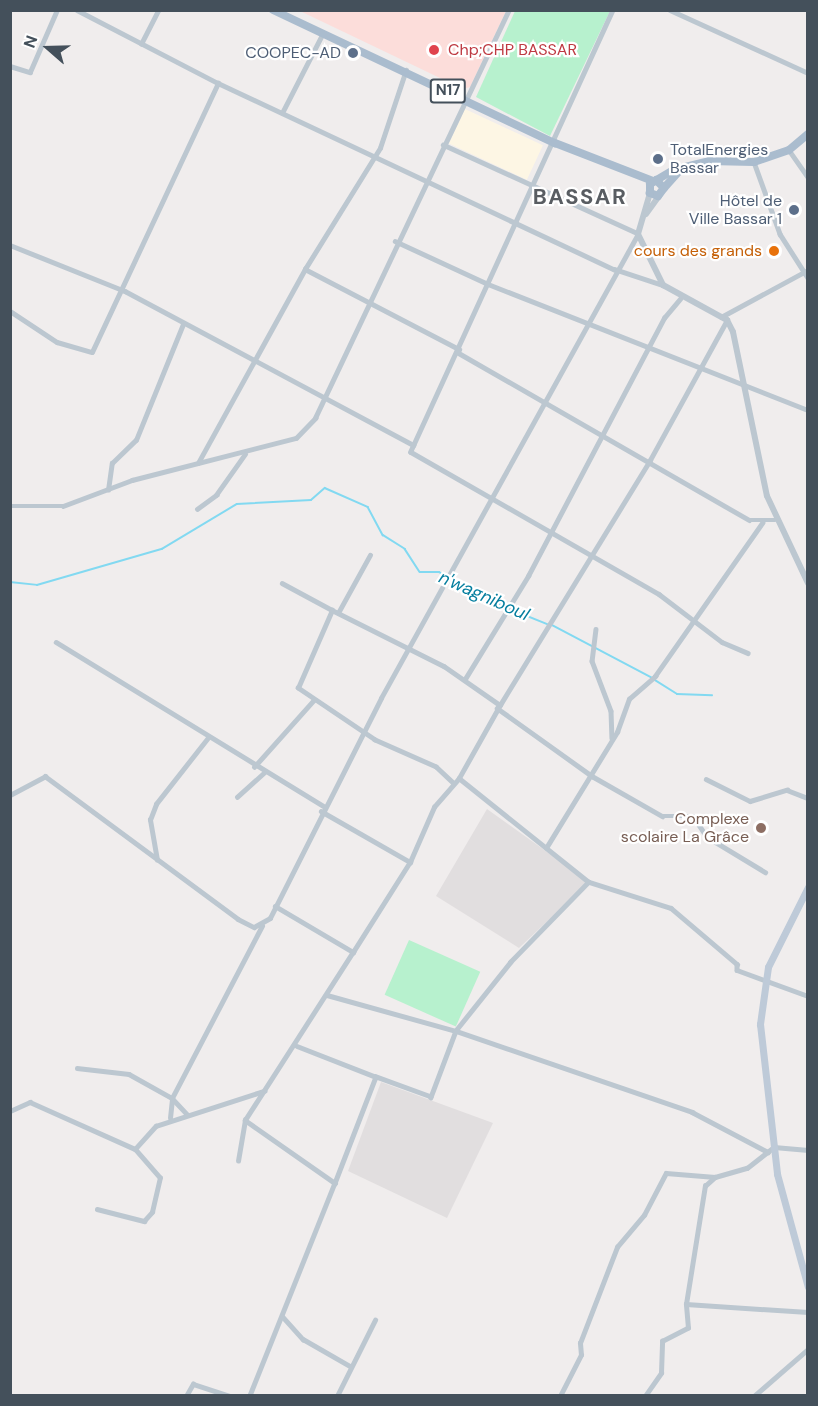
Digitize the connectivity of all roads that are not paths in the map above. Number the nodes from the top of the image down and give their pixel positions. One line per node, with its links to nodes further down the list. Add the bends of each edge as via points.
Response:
1 (57, 10): 11 (street, via 30,72)
2 (77, 10): 10 (street)
3 (158, 10): 10 (street)
4 (273, 10): 8 (main road, N17)
5 (509, 10): 15 (street)
6 (613, 10): 18 (street)
7 (670, 10): 13 (street)
8 (287, 13): 9 (main road, N17)
9 (323, 33): 12 (main road, N17); 16 (street)
10 (141, 44): 14 (street)
11 (10, 66)
12 (407, 69): 15 (main road, N17); 21 (street, via 392,110 393,122)
13 (807, 73)
14 (218, 83): 16 (street); 39 (street)
15 (464, 99): 18 (main road, N17); 19 (street)
16 (282, 113): 21 (street)
17 (807, 134): 20 (main road)
18 (555, 143): 26 (street); 27 (main road, N17)
19 (443, 145): 25 (street); 26 (street)
20 (789, 150): 22 (main road); 24 (street)
21 (373, 156): 25 (street); 34 (street)
22 (754, 162): 23 (main road, via 709,160); 36 (street, via 780,234)
23 (683, 167): 27 (main road); 28 (main road)
24 (807, 177)
25 (427, 179): 30 (street); 32 (street)
26 (533, 186): 30 (street); 31 (street)
27 (652, 186): 28 (main road); 28 (main road); 29 (street)
28 (662, 191): 29 (street)
29 (642, 220): 31 (street)
30 (517, 221): 35 (street); 37 (street)
31 (638, 234): 35 (street); 38 (street)
32 (395, 241): 37 (street); 41 (street)
33 (10, 245): 39 (street)
34 (305, 269): 41 (street); 48 (street)
35 (614, 269): 38 (street); 44 (street)
36 (806, 273): 43 (street)
37 (488, 284): 44 (street); 47 (street)
38 (663, 285): 40 (street)
39 (125, 291): 42 (street, via 92,352 57,342); 45 (street)
40 (680, 299): 43 (street); 46 (street)
41 (368, 301): 47 (street); 52 (street)
42 (10, 311)
43 (724, 319): 49 (street); 50 (street)
44 (586, 323): 46 (street); 51 (street)
45 (183, 324): 48 (street); 59 (street, via 136,440 112,463)
46 (648, 349): 49 (street); 54 (street)
47 (458, 350): 51 (street); 55 (street)
48 (255, 359): 52 (street); 58 (street)
49 (702, 367): 50 (street); 57 (street)
50 (747, 385): 53 (street); 63 (street)
51 (543, 398): 54 (street); 60 (street)
52 (322, 399): 55 (street); 56 (street, via 315,418 296,438)
53 (807, 410)
54 (604, 433): 57 (street); 65 (street)
55 (414, 445): 60 (street, via 411,452)
56 (245, 454): 58 (street); 62 (street, via 216,495)
57 (650, 460): 64 (street); 67 (street)
58 (198, 463): 59 (street)
59 (108, 490): 61 (street, via 63,506)
60 (493, 497): 65 (street, via 522,520); 75 (street)
61 (10, 506)
62 (197, 508)
63 (775, 520): 64 (street); 69 (street)
64 (762, 523): 72 (street)
65 (548, 530): 67 (street); 77 (street, via 528,576)
66 (370, 555): 71 (street)
67 (591, 558): 72 (street); 79 (street, via 531,646)
68 (282, 583): 70 (street)
69 (807, 583)
70 (332, 610): 71 (street); 78 (street, via 298,688)
71 (338, 613): 75 (street)
72 (693, 617): 76 (street, via 722,642); 82 (street, via 655,676 629,699)
73 (596, 629): 82 (street, via 592,661 611,711)
74 (56, 642): 81 (street, via 158,702)
75 (410, 649): 77 (street); 80 (street)
76 (748, 653)
77 (465, 679): 79 (street)
78 (314, 700): 80 (street); 83 (street)
79 (499, 707): 85 (street); 86 (street)
80 (364, 731): 88 (street, via 436,767); 92 (street)
81 (207, 739): 83 (street); 94 (street, via 156,804 150,820)
82 (612, 741): 85 (street)
83 (254, 767): 84 (street)
84 (264, 773): 90 (street); 92 (street)
85 (592, 776): 93 (street); 96 (street, via 662,816 693,816 708,837)
86 (459, 778): 88 (street); 93 (street)
87 (706, 779): 91 (street, via 750,801 787,790)
88 (453, 783): 95 (street, via 434,807)
89 (10, 795): 94 (street, via 45,776)
90 (237, 797)
91 (807, 798)
92 (323, 808): 95 (street); 100 (street)
93 (546, 848): 97 (street)
94 (157, 860): 102 (street, via 238,919)
95 (410, 862): 103 (street)
96 (765, 872)
97 (590, 882): 104 (street, via 671,908 737,964 737,970); 107 (street, via 511,962)
98 (807, 887): 99 (main road)
99 (800, 903): 101 (street); 104 (main road)
100 (275, 906): 102 (street); 103 (street)
101 (807, 906)
102 (262, 926): 112 (street)
103 (353, 952): 105 (street)
104 (766, 982): 106 (street); 118 (main road, via 759,1024)
105 (327, 995): 107 (street); 108 (street)
106 (807, 996)
107 (456, 1031): 110 (street, via 431,1097); 118 (street, via 692,1112)
108 (297, 1046): 110 (street); 111 (street)
109 (77, 1068): 112 (street, via 129,1074)
110 (376, 1077): 122 (street)
111 (264, 1091): 114 (street); 116 (street)
112 (171, 1098): 114 (street); 115 (street)
113 (10, 1111): 117 (street, via 30,1102)
114 (187, 1114): 115 (street)
115 (170, 1118): 117 (street)
116 (245, 1120): 120 (street); 122 (street)
117 (135, 1149): 123 (street, via 160,1178 152,1212 139,1223)
118 (771, 1150): 119 (street); 121 (street, via 747,1168); 124 (main road)
119 (807, 1150)
120 (238, 1161)
121 (715, 1177): 126 (street, via 705,1186); 136 (street, via 666,1173 607,1268 580,1354)
122 (335, 1183): 128 (street)
123 (97, 1209)
124 (804, 1262): 125 (main road)
125 (807, 1287)
126 (686, 1304): 127 (street); 137 (street, via 688,1328 662,1341 661,1373)
127 (807, 1312)
128 (283, 1317): 131 (street, via 303,1339); 134 (street)
129 (375, 1320): 131 (street)
130 (807, 1348): 138 (street)
131 (350, 1366): 135 (street)
132 (186, 1395): 133 (street, via 193,1384)
133 (229, 1395)
134 (250, 1395)
135 (337, 1395)
136 (560, 1395)
137 (645, 1395)
138 (754, 1395)

